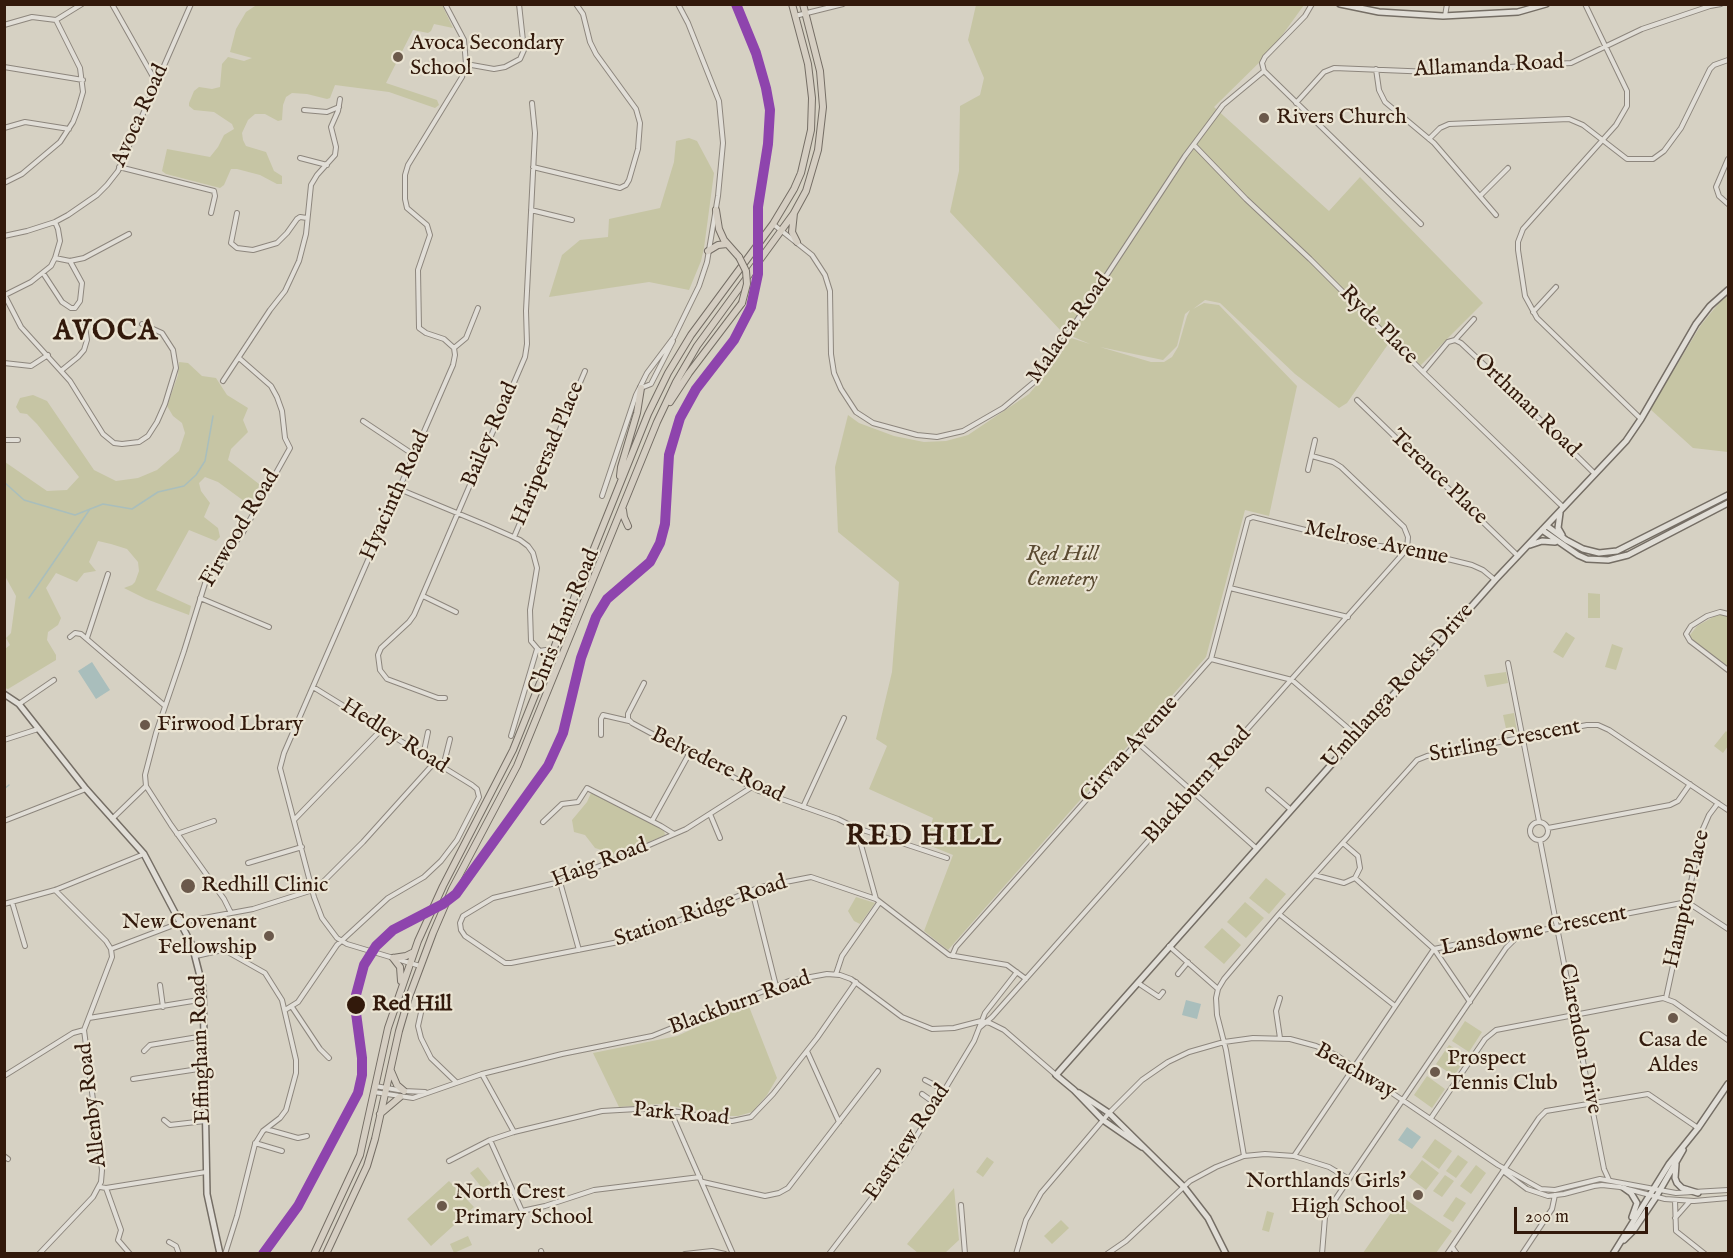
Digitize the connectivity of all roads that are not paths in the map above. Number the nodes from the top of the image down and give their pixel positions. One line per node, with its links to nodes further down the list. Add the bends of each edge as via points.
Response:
1 (82, 4): 21 (street)
2 (112, 4): 30 (street)
3 (191, 4): 30 (street, Avoca Road)
4 (445, 4): 25 (street, via 464,40)
5 (519, 4): 25 (street, via 524,50 520,59 494,69)
6 (576, 4): 45 (street, via 596,54 636,109 640,123 638,149 629,180 620,188)
7 (678, 4): 51 (street, via 719,101 723,143)
8 (792, 4): 19 (main road, Chris Hani Road)
9 (803, 4): 18 (main road, Chris Hani Road)
10 (843, 4): 18 (street)
11 (1312, 4): 28 (street, Malacca Road, via 1265,57)
12 (1340, 4): 20 (street, via 1379,12)
13 (1447, 4): 20 (street)
14 (1546, 4): 17 (street)
15 (1585, 4): 23 (street)
16 (1721, 4): 23 (street, Allamanda Road, via 1642,29)
17 (1532, 7): 20 (street)
18 (806, 14): 19 (street); 54 (main road, Chris Hani Road, via 822,87 822,126 814,168)
19 (795, 16): 59 (main road, Chris Hani Road, via 811,78 811,130 801,173)
20 (1444, 16)
21 (56, 20): 22 (street, via 32,17); 29 (street)
22 (4, 25)
23 (1606, 46): 27 (street, Allamanda Road, via 1564,64 1432,72); 39 (street, via 1628,101 1623,115)
24 (1728, 60): 39 (street, via 1710,69 1681,128 1653,159 1628,159)
25 (466, 64): 80 (street, via 405,175 405,204 427,225 430,235 418,270 418,324 421,330 444,339)
26 (4, 67): 29 (street)
27 (1376, 69): 33 (street, Allamanda Road, via 1329,70); 38 (street, via 1385,102)
28 (1264, 71): 33 (street); 40 (street, Malacca Road, via 1223,105)
29 (83, 80): 37 (street, via 83,92)
30 (157, 82): 44 (street, Avoca Road)
31 (340, 99): 34 (street)
32 (532, 102): 45 (street, Bailey Road)
33 (1296, 103): 60 (street)
34 (339, 107): 35 (street, via 327,112); 43 (street, via 331,127 336,151)
35 (304, 110)
36 (4, 128): 37 (street, via 26,122)
37 (69, 129): 47 (street, via 60,142 22,174)
38 (1429, 139): 39 (street, via 1449,124 1563,119 1579,122); 48 (street)
39 (1602, 140): 74 (street, via 1520,235 1518,250 1524,288)
40 (1194, 145): 64 (street, Malacca Road, via 1039,378 1004,408 948,435 927,436 881,426 861,417 852,407 834,373 828,282 817,260); 86 (street, Ryde Place)
41 (300, 158): 43 (street)
42 (1728, 159): 49 (street, via 1716,187)
43 (327, 165): 56 (street, via 311,185)
44 (119, 167): 52 (street, via 214,190); 58 (street, Avoca Road, via 97,195)
45 (533, 167): 50 (street, Bailey Road)
46 (1508, 168): 48 (street)
47 (4, 183)
48 (1480, 196): 55 (street)
49 (1728, 204)
50 (531, 210): 57 (street); 107 (street, Bailey Road, via 527,351)
51 (716, 210): 65 (main road, via 718,229); 66 (street)
52 (210, 213)
53 (237, 213): 56 (street, via 231,243 247,249 277,243 297,219)
54 (794, 213): 61 (main road, Chris Hani Road); 64 (main road, via 792,232)
55 (1496, 214)
56 (307, 218): 82 (street, via 303,249 290,282)
57 (572, 220)
58 (55, 222): 63 (street, Avoca Road); 67 (street, via 60,234)
59 (773, 224): 61 (street, Malacca Road); 100 (main road, Chris Hani Road, via 679,355 648,414)
60 (1421, 224)
61 (782, 230): 64 (street, Malacca Road); 90 (main road, Chris Hani Road, via 698,346)
62 (129, 234): 68 (street, via 84,258)
63 (4, 236)
64 (797, 242)
65 (727, 244): 66 (main road); 90 (main road, bridge, via 740,257 746,271 742,303)
66 (708, 251): 78 (street, via 699,286)
67 (56, 258): 68 (street); 69 (street)
68 (70, 261): 69 (street, via 82,283 75,308 62,302)
69 (43, 273): 72 (street)
70 (1556, 287): 74 (street)
71 (1728, 290): 91 (street, Umhlanga Rocks Drive, via 1696,324)
72 (5, 296): 81 (street, via 21,327)
73 (478, 308): 80 (street, Hyacinth Road, via 466,338)
74 (1533, 312): 91 (street)
75 (1474, 320): 79 (street)
76 (142, 324): 84 (street, via 162,333 173,350 176,364 158,422 139,442 122,444 108,439)
77 (85, 326): 84 (street, via 84,350)
78 (674, 337): 88 (street, via 646,373); 88 (street, via 651,384)
79 (1455, 340): 86 (street, via 1448,342); 99 (street, Orthman Road)
80 (454, 348): 96 (street, Hyacinth Road, via 453,365)
81 (48, 355): 83 (street, via 31,366); 84 (street)
82 (239, 358): 87 (street); 120 (street, Firwood Road, via 264,378 278,397 290,448 242,534 207,577)
83 (4, 363)
84 (62, 370)
85 (585, 371): 111 (street, Haripersad Place)
86 (1423, 372): 106 (street, Ryde Place)
87 (223, 381)
88 (640, 388): 100 (main road); 102 (street)
89 (1357, 400): 115 (street, Terence Place)
90 (661, 412): 105 (main road, Chris Hani Road)
91 (1641, 419): 99 (street, Umhlanga Rocks Drive)
92 (363, 421): 96 (street)
93 (4, 440): 94 (street)
94 (18, 440)
95 (1315, 440): 97 (street)
96 (414, 455): 101 (street, Hyacinth Road)
97 (1312, 456): 98 (street); 114 (street, via 1341,467 1396,520 1407,533)
98 (1308, 470)
99 (1595, 474): 106 (street, Umhlanga Rocks Drive)
100 (619, 486): 128 (main road, Chris Hani Road)
101 (399, 489): 107 (street); 136 (street, Hyacinth Road)
102 (602, 496)
103 (1726, 496): 104 (street); 112 (street, via 1617,551 1590,551)
104 (1728, 504): 112 (street, via 1618,558 1587,559)
105 (623, 506): 109 (main road); 130 (main road, Chris Hani Road)
106 (1562, 509): 110 (street, Umhlanga Rocks Drive); 112 (street, via 1558,528)
107 (458, 513): 111 (street); 119 (street, Bailey Road)
108 (1253, 517): 114 (street, Melrose Avenue, via 1362,544); 118 (street, Girvan Avenue, via 1246,524)
109 (628, 526)
110 (1544, 528): 112 (street); 113 (street, Umhlanga Rocks Drive)
111 (514, 537): 127 (street, via 528,546 536,560 529,624 531,641)
112 (1567, 544): 113 (street, via 1542,541)
113 (1528, 546): 115 (street, Umhlanga Rocks Drive)
114 (1407, 549): 117 (street, Melrose Avenue, via 1472,565); 123 (street, Blackburn Road)
115 (1518, 556): 117 (street, Umhlanga Rocks Drive)
116 (108, 574): 126 (street)
117 (1495, 580): 147 (street, Umhlanga Rocks Drive)
118 (1230, 588): 123 (street); 129 (street, Girvan Avenue)
119 (423, 596): 121 (street); 138 (street, Bailey Road, via 409,622 381,648 378,666 393,682)
120 (200, 598): 124 (street); 140 (street, Firwood Road)
121 (456, 612)
122 (1728, 614): 132 (street, via 1707,616 1686,634)
123 (1348, 617): 134 (street, Blackburn Road)
124 (269, 627)
125 (70, 637): 126 (street, via 78,633)
126 (87, 638): 140 (street)
127 (538, 650): 128 (street); 148 (street)
128 (551, 655): 130 (street); 210 (main road, Chris Hani Road, via 513,750 443,886)
129 (1211, 658): 134 (street); 152 (street, Girvan Avenue)
130 (561, 659): 216 (main road, Chris Hani Road, via 517,766 453,889)
131 (1508, 663): 149 (street)
132 (1728, 670)
133 (54, 680): 139 (street)
134 (1292, 680): 147 (street); 162 (street, Blackburn Road)
135 (644, 683): 142 (street, Belvedere Road, via 627,717)
136 (313, 687): 144 (street, Hedley Road); 169 (street, Hyacinth Road, via 281,763)
137 (4, 694): 139 (street, Effingham Road)
138 (446, 698)
139 (19, 704): 143 (street, Effingham Road)
140 (165, 706): 158 (street, Firwood Road, via 148,762)
141 (844, 718): 164 (street)
142 (629, 721): 146 (street, via 603,715); 153 (street, Belvedere Road)
143 (38, 729): 150 (street); 160 (street, Effingham Road)
144 (382, 729): 154 (street, Hedley Road); 169 (street)
145 (428, 732): 154 (street)
146 (601, 735)
147 (1356, 735): 165 (street, Umhlanga Rocks Drive)
148 (511, 736)
149 (1522, 738): 157 (street, Stirling Crescent, via 1598,725); 173 (street); 181 (street, Stirling Crescent, via 1417,760)
150 (4, 740)
151 (450, 740): 156 (street)
152 (1137, 742): 162 (street); 212 (street, Girvan Avenue)
153 (689, 754): 159 (street, Belvedere Road); 172 (street)
154 (423, 756): 155 (street, Hedley Road)
155 (435, 762): 156 (street, Hedley Road); 192 (street)
156 (443, 767): 204 (street, Hedley Road, via 475,787 479,794 457,840 424,877 388,898)
157 (1690, 784): 163 (street, Stirling Crescent); 176 (street, via 1678,801 1670,805)
158 (146, 786): 168 (street); 177 (street)
159 (752, 787): 164 (street, Belvedere Road); 167 (street, Haig Road)
160 (86, 789): 168 (street, Effingham Road); 170 (street)
161 (1268, 790): 165 (street)
162 (1193, 792): 183 (street); 220 (street, Blackburn Road)
163 (1718, 803): 166 (street, Stirling Crescent); 195 (street, Hampton Place, via 1702,831)
164 (803, 807): 175 (street, Belvedere Road)
165 (1290, 809): 183 (street, Umhlanga Rocks Drive)
166 (1728, 810)
167 (710, 814): 178 (street, Haig Road); 179 (street)
168 (112, 819): 184 (street, Effingham Road)
169 (294, 820): 182 (street, Hyacinth Road)
170 (4, 821)
171 (214, 821): 177 (street)
172 (652, 821): 174 (street, via 589,788 578,802 562,804); 178 (street)
173 (1539, 821): 176 (street); 180 (street, via 1530,830 1531,836)
174 (543, 822)
175 (854, 827): 185 (street, Belvedere Road); 193 (street)
176 (1548, 828): 180 (street, via 1546,837)
177 (177, 834): 197 (street)
178 (674, 834): 189 (street, Haig Road)
179 (720, 838)
180 (1540, 840): 200 (street, Clarendon Drive)
181 (1343, 843): 187 (street, Stirling Crescent); 188 (street, via 1359,860)
182 (302, 847): 186 (street); 192 (street, Hyacinth Road)
183 (1256, 848): 206 (street, Umhlanga Rocks Drive)
184 (144, 854): 190 (street); 199 (street, Effingham Road)
185 (947, 858)
186 (248, 863)
187 (1314, 875): 188 (street, via 1344,883); 198 (street, Stirling Crescent)
188 (1355, 878): 208 (street)
189 (560, 882): 202 (street, Haig Road, via 496,896 462,918 460,928); 209 (street)
190 (55, 890): 194 (street); 207 (street)
191 (752, 890): 193 (street, Station Ridge Road, via 811,877); 209 (street, Station Ridge Road, via 634,939); 224 (street)
192 (313, 891): 197 (street); 204 (street, Hyacinth Road, via 322,918)
193 (878, 901): 212 (street, Station Ridge Road); 218 (street, via 842,956)
194 (12, 902): 196 (street); 205 (street)
195 (1687, 903): 200 (street, Lansdowne Crescent); 201 (street); 229 (street, Hampton Place)
196 (4, 904)
197 (231, 914): 199 (street)
198 (1279, 914): 226 (street, Stirling Crescent); 233 (street)
199 (182, 922): 207 (street); 211 (street, Effingham Road)
200 (1557, 927): 203 (street, Lansdowne Crescent); 237 (street, Clarendon Drive)
201 (1728, 929)
202 (465, 936): 209 (street, Station Ridge Road, via 507,963)
203 (1516, 938): 208 (street, Lansdowne Crescent, via 1501,935); 232 (street)
204 (341, 941): 213 (street); 235 (street)
205 (25, 946)
206 (1169, 946): 214 (street); 222 (street, Umhlanga Rocks Drive)
207 (111, 949): 238 (street, Allenby Road, via 111,962)
208 (1434, 949): 232 (street); 233 (street, Lansdowne Crescent)
209 (579, 950)
210 (414, 952): 213 (main road); 215 (main road, Chris Hani Road)
211 (196, 956): 236 (street, via 226,951 256,967 268,976); 243 (street, Effingham Road)
212 (952, 956): 217 (street, Station Ridge Road, via 1006,965)
213 (393, 958): 215 (street); 225 (main road, via 400,967)
214 (1188, 962): 219 (street); 226 (street)
215 (410, 963): 216 (street); 225 (main road, Chris Hani Road)
216 (420, 966): 253 (main road, Chris Hani Road)
217 (1017, 972): 220 (street, Station Ridge Road); 239 (street)
218 (836, 974): 221 (street, Blackburn Road); 224 (street, Blackburn Road)
219 (1178, 974)
220 (1026, 979): 240 (street, Blackburn Road)
221 (856, 982): 239 (street, Blackburn Road, via 896,1013 924,1026 938,1030); 247 (street, Park Road)
222 (1137, 983): 227 (street, via 1159,997); 250 (street, Umhlanga Rocks Drive)
223 (159, 985): 234 (street)
224 (776, 986): 255 (street, Blackburn Road, via 652,1036)
225 (401, 987): 262 (main road, Chris Hani Road)
226 (1218, 989): 246 (street, via 1216,1008)
227 (1163, 992)
228 (1280, 998): 244 (street, via 1276,1011)
229 (1666, 998): 237 (street); 245 (street)
230 (200, 1000): 234 (street)
231 (446, 1002): 260 (street, via 421,1009 418,1026 428,1053)
232 (1470, 1002): 268 (street)
233 (1395, 1006): 251 (street, Lansdowne Crescent)
234 (163, 1007): 238 (street)
235 (292, 1007): 236 (street); 249 (street)
236 (285, 1010): 280 (street, via 297,1073 286,1110)
237 (1575, 1016): 270 (street, Clarendon Drive); 274 (street, via 1491,1032)
238 (89, 1018): 242 (street, Allenby Road)
239 (981, 1021): 240 (street); 241 (street, Eastview Road)
240 (987, 1022): 241 (street, Eastview Road); 256 (street, via 1004,1030)
241 (979, 1028): 264 (street, Eastview Road)
242 (84, 1030): 257 (street); 300 (street, Allenby Road, via 102,1174)
243 (204, 1036): 248 (street, via 150,1045); 252 (street, Effingham Road)
244 (1280, 1038): 246 (street, Beachway); 251 (street, Beachway, via 1322,1049)
245 (1728, 1040)
246 (1224, 1042): 272 (street, Beachway, via 1189,1052 1161,1067); 288 (street)
247 (807, 1050): 271 (street, Park Road, via 751,1117 732,1121); 278 (street)
248 (144, 1051)
249 (329, 1058)
250 (1066, 1063): 256 (street, Umhlanga Rocks Drive); 263 (street, via 1064,1075)
251 (1354, 1066): 268 (street, Beachway); 289 (street, Lansdowne Crescent)
252 (205, 1068): 258 (street); 277 (street, Effingham Road)
253 (390, 1068): 265 (main road, Chris Hani Road); 266 (main road)
254 (878, 1071): 278 (street)
255 (482, 1074): 260 (street, Blackburn Road); 281 (street)
256 (1056, 1075): 263 (street)
257 (4, 1076)
258 (133, 1078)
259 (925, 1080): 264 (street)
260 (456, 1082): 266 (street, Blackburn Road)
261 (1728, 1084): 279 (street)
262 (374, 1089): 265 (street, Blackburn Road); 324 (main road, Chris Hani Road, via 360,1155)
263 (1074, 1089): 272 (street); 276 (street)
264 (944, 1090): 269 (street, Eastview Road)
265 (385, 1091): 266 (street, Blackburn Road); 273 (main road, Chris Hani Road)
266 (402, 1094): 273 (main road)
267 (922, 1094): 269 (street)
268 (1404, 1100): 274 (street, Beachway); 296 (street)
269 (936, 1104): 329 (street, Eastview Road, via 896,1168)
270 (1591, 1104): 279 (street, via 1648,1094); 292 (street, Clarendon Drive); 293 (street, via 1542,1114)
271 (670, 1110): 281 (street, Park Road, via 602,1111); 295 (street)
272 (1109, 1113): 276 (street, Beachway); 286 (street)
273 (380, 1114): 325 (main road, Chris Hani Road, via 367,1166)
274 (1431, 1118): 293 (street, Beachway)
275 (164, 1120): 277 (street, via 170,1125)
276 (1103, 1120): 286 (street); 331 (street, Beachway, via 1041,1193 1026,1220)
277 (205, 1121): 294 (street, Effingham Road)
278 (839, 1122): 299 (street, via 793,1184 783,1191 765,1196)
279 (1698, 1128): 285 (street)
280 (266, 1129): 282 (street); 284 (street)
281 (514, 1132): 283 (street, Park Road)
282 (307, 1137)
283 (490, 1140): 290 (street, Park Road); 295 (street, via 522,1211 594,1190)
284 (255, 1143): 287 (street); 323 (street)
285 (1686, 1143): 291 (street); 306 (street)
286 (1142, 1147): 301 (street)
287 (282, 1151)
288 (1244, 1156): 289 (street); 301 (street, via 1216,1167)
289 (1294, 1156): 296 (street, via 1329,1167)
290 (449, 1161)
291 (1676, 1163): 307 (street, via 1677,1183); 308 (street)
292 (1604, 1169): 297 (street); 298 (street, Clarendon Drive)
293 (1505, 1170): 304 (street, Beachway, via 1536,1187); 309 (street, Beachway, via 1534,1193); 318 (street)
294 (206, 1172): 302 (street); 322 (street, Effingham Road, via 208,1202)
295 (700, 1177): 299 (street)
296 (1349, 1179): 334 (street, via 1328,1211)
297 (1600, 1179): 298 (street); 304 (street)
298 (1609, 1180): 306 (street)
299 (703, 1182): 328 (street)
300 (100, 1187): 302 (street); 319 (street, Allenby Road)
301 (1184, 1187): 332 (street); 333 (street, via 1208,1218)
302 (106, 1188): 320 (street, via 121,1230 118,1240)
303 (1624, 1188): 306 (street); 309 (street, via 1594,1185); 315 (street, via 1637,1203)
304 (1555, 1190): 309 (street)
305 (1726, 1190): 307 (street); 310 (street)
306 (1650, 1192): 308 (street); 315 (street)
307 (1698, 1193): 308 (street)
308 (1658, 1194): 311 (street); 317 (street)
309 (1556, 1196): 337 (street, via 1552,1209)
310 (1727, 1198): 312 (street)
311 (1675, 1200): 312 (street); 314 (street)
312 (1691, 1201): 314 (street)
313 (961, 1205): 330 (street)
314 (1675, 1218): 339 (street, via 1678,1234)
315 (1629, 1227): 317 (street)
316 (169, 1242): 321 (street)
317 (1621, 1242): 338 (street)
318 (1452, 1247): 335 (street); 336 (street)
319 (39, 1254)
320 (130, 1254)
321 (179, 1254)
322 (220, 1254)
323 (225, 1254)
324 (314, 1254)
325 (326, 1254)
326 (685, 1254): 327 (street)
327 (724, 1254)
328 (733, 1254)
329 (829, 1254)
330 (965, 1254)
331 (1016, 1254)
332 (1107, 1254)
333 (1226, 1254)
334 (1322, 1254)
335 (1448, 1254)
336 (1457, 1254)
337 (1522, 1254)
338 (1613, 1254)
339 (1705, 1254)

